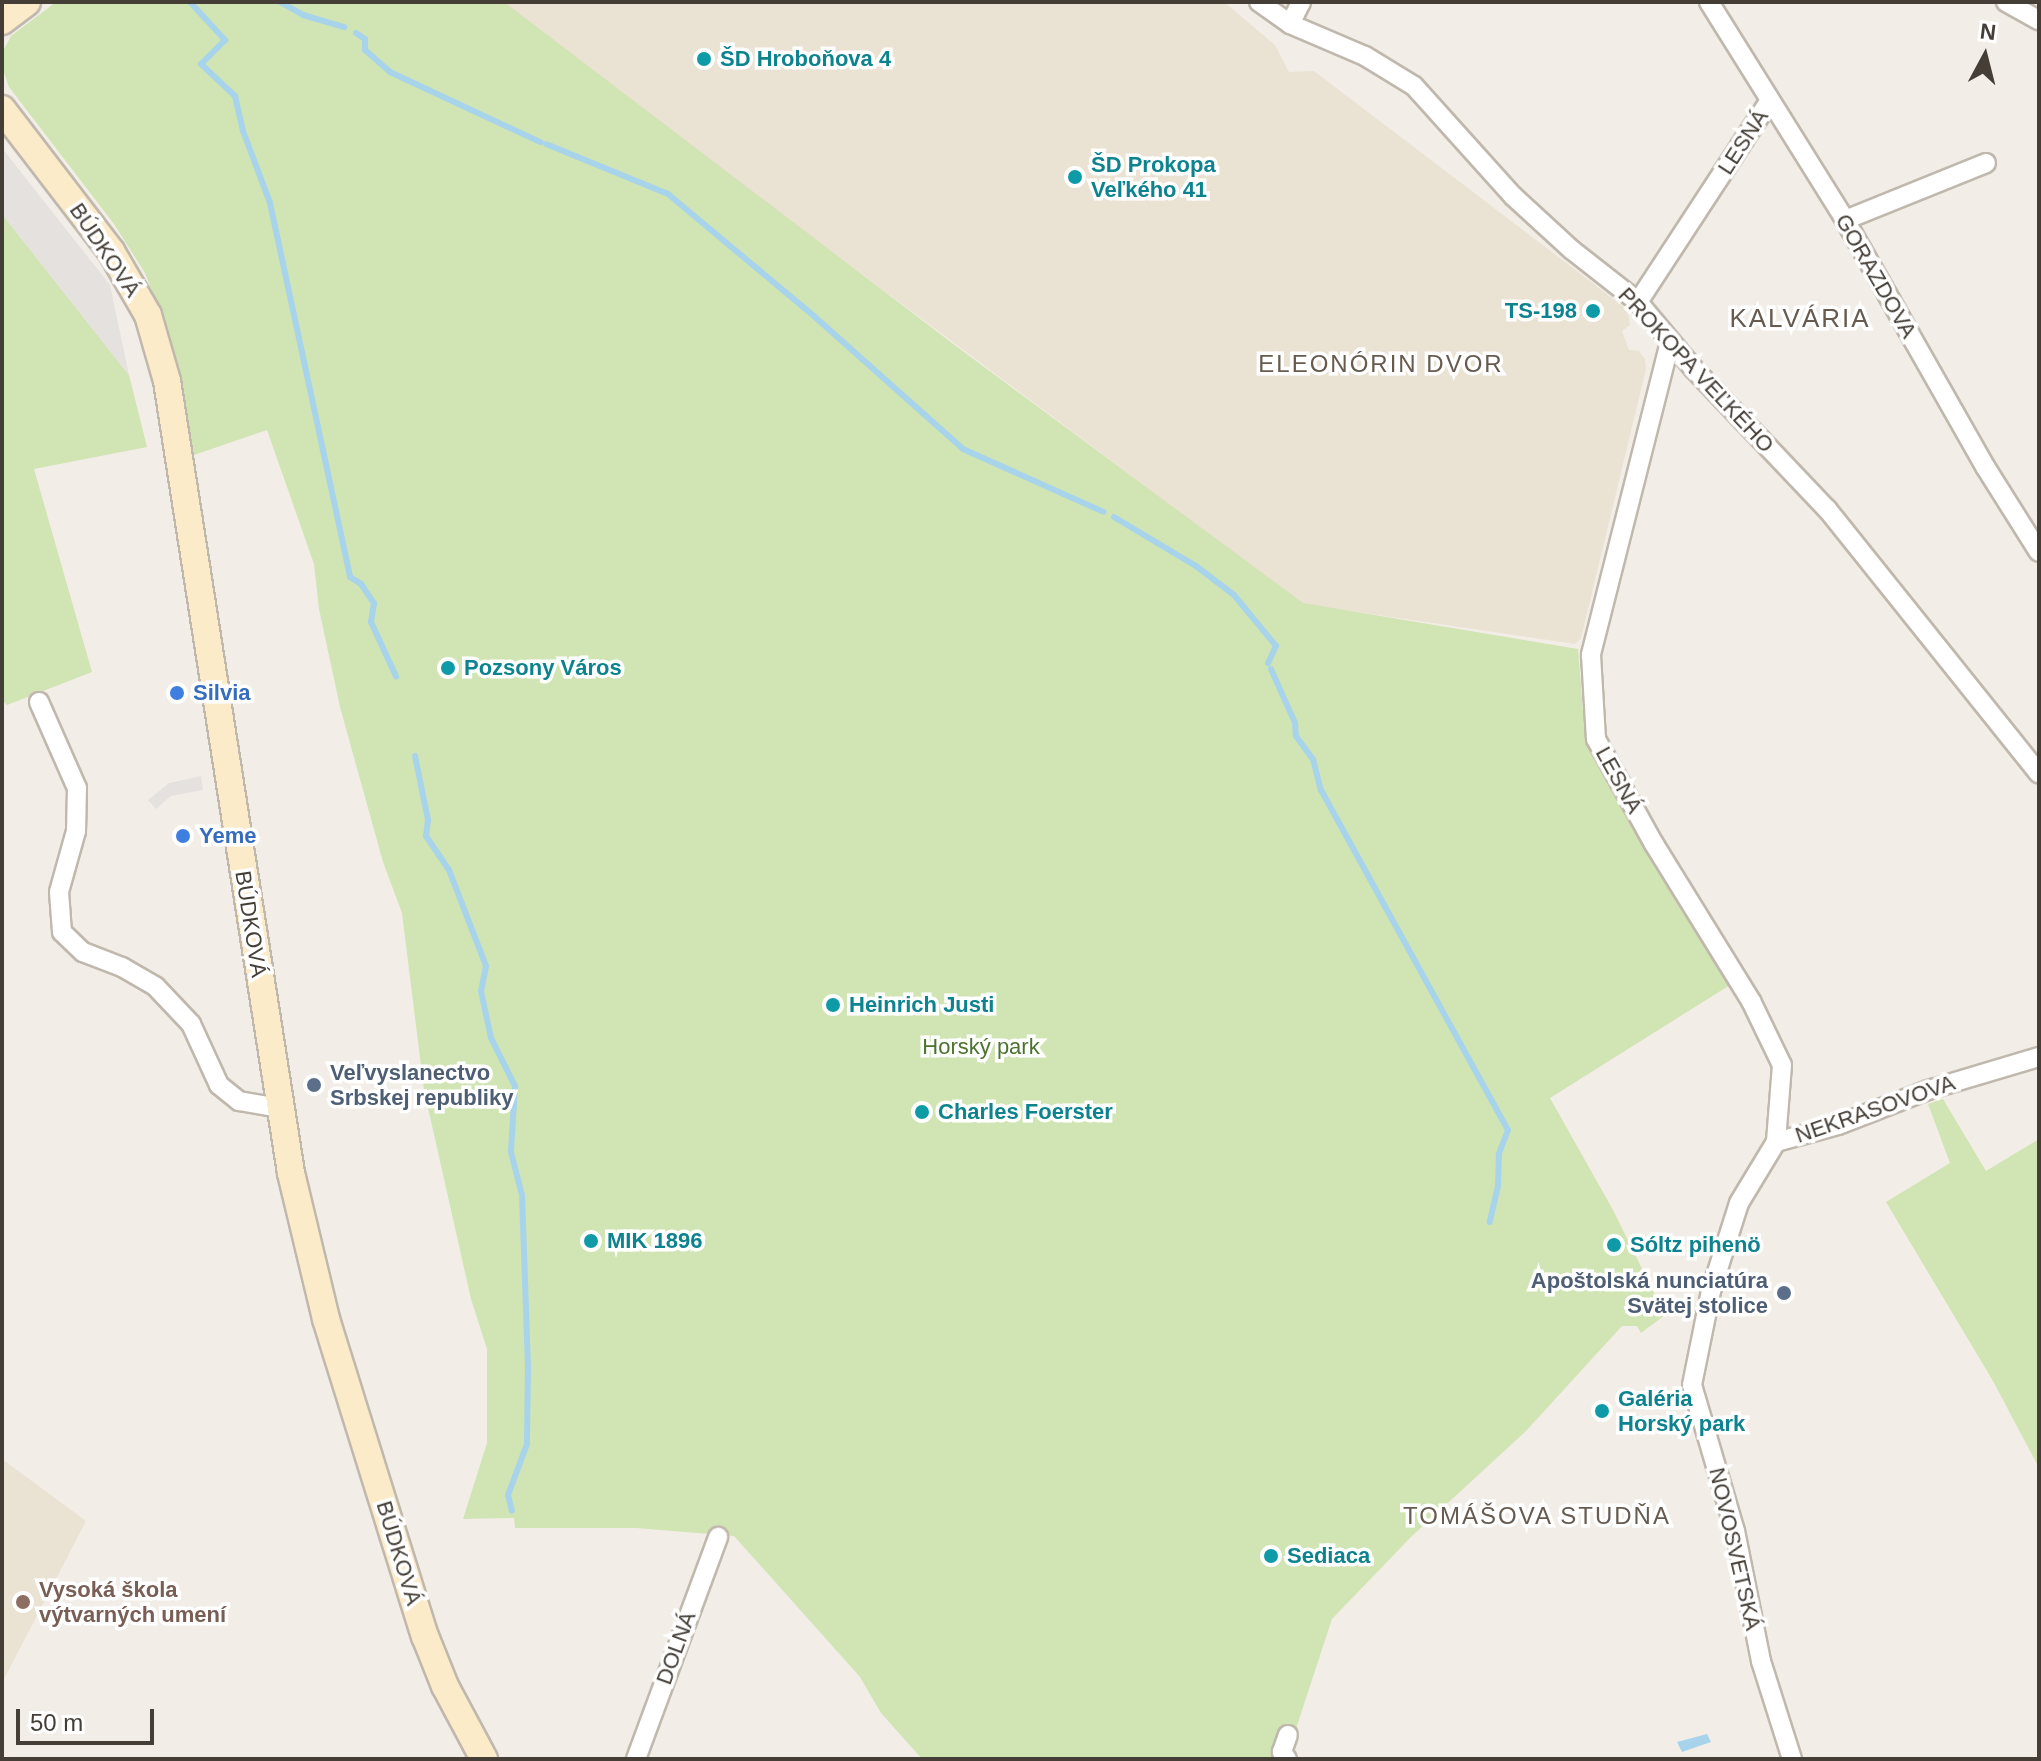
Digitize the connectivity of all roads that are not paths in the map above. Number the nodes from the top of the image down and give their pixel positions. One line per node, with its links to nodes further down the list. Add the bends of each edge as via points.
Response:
1 (27, 2): 7 (street)
2 (1259, 2): 8 (street, PROKOPA VEĽKÉHO)
3 (1301, 2): 8 (street)
4 (1709, 2): 9 (street, GORAZDOVA)
5 (2006, 2): 6 (street)
6 (2039, 20)
7 (2, 21)
8 (1290, 24): 13 (street, PROKOPA VEĽKÉHO, via 1365,56 1414,86 1513,196)
9 (1769, 102): 12 (street, GORAZDOVA); 13 (street, LESNÁ)
10 (2, 109): 19 (street, BÚDKOVÁ, via 111,251 148,315 167,381)
11 (1986, 163): 12 (street)
12 (1845, 220): 15 (street, GORAZDOVA)
13 (1638, 302): 14 (street, PROKOPA VEĽKÉHO)
14 (1670, 342): 17 (street, PROKOPA VEĽKÉHO, via 1827,509); 20 (street, LESNÁ, via 1591,655 1596,739 1751,1001 1782,1065)
15 (2039, 552)
16 (39, 702): 19 (street, via 77,788 76,831 59,892 62,932 83,952 156,987 191,1024 219,1085 239,1101)
17 (2039, 774)
18 (2039, 1057): 20 (street, NEKRASOVOVA)
19 (280, 1108): 24 (street, BÚDKOVÁ, via 326,1319 425,1636)
20 (1776, 1142): 21 (street, NEKRASOVOVA, via 1739,1203)
21 (1711, 1291): 27 (street, NOVOSVETSKÁ, via 1692,1385 1735,1531 1761,1661)
22 (718, 1537): 25 (street, DOLNÁ)
23 (1288, 1735): 26 (street, via 1282,1752)
24 (484, 1759)
25 (636, 1759)
26 (1287, 1759)
27 (1792, 1759)

